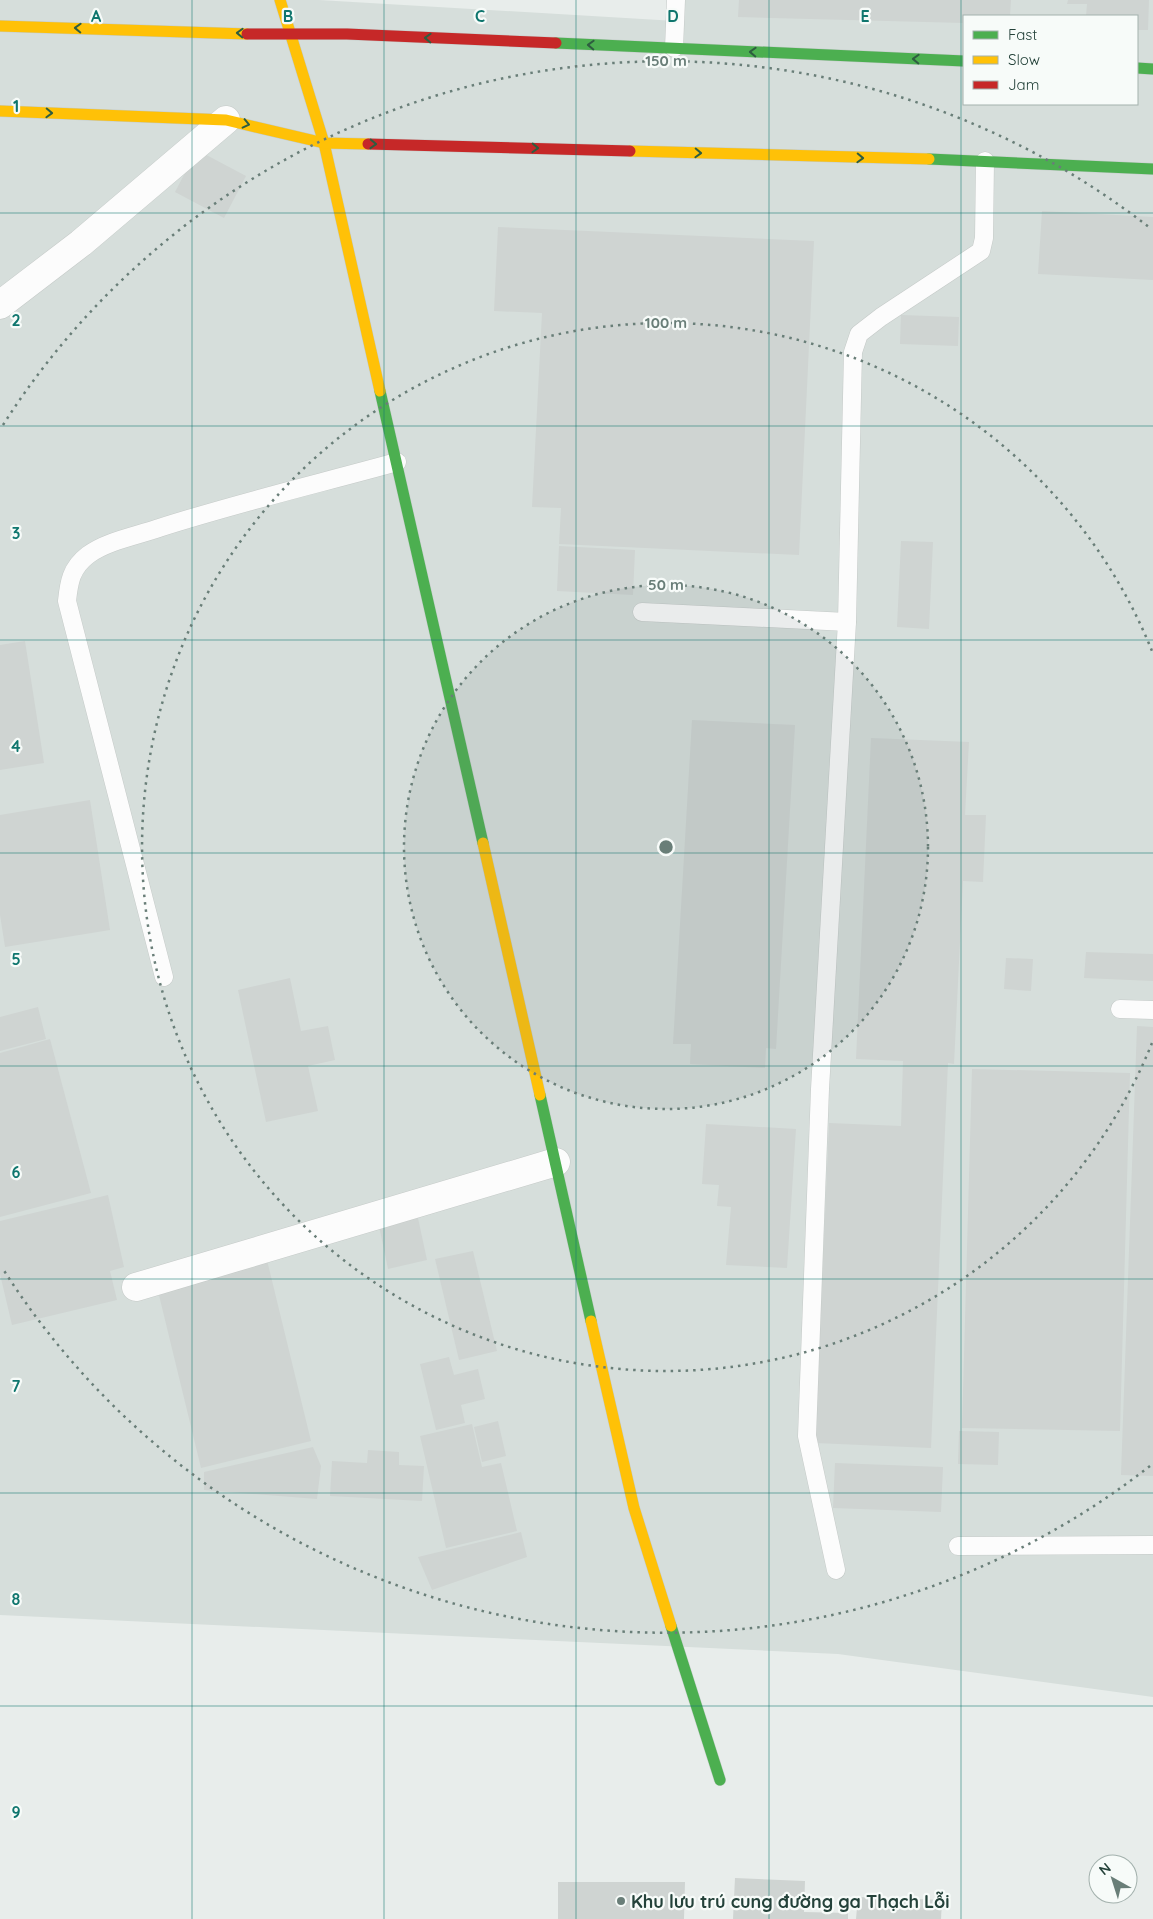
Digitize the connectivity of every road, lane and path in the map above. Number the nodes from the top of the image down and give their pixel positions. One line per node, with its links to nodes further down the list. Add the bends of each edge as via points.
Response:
1 (280, 0): 4 (street)
2 (676, 0): 5 (lane)
3 (0, 26): 4 (street, one-way to 3)
4 (289, 35): 5 (street, one-way to 4, via 347,34); 11 (street)
5 (674, 48): 6 (street, one-way to 5)
6 (963, 61)
7 (1138, 68): 8 (street)
8 (1153, 69)
9 (0, 110): 10 (street, one-way to 10)
10 (226, 120): 11 (street, one-way to 11); 14 (street, via 81,243)
11 (324, 143): 12 (street, one-way to 12); 15 (street)
12 (985, 161): 13 (street); 17 (lane, via 984,238 980,251 859,334 853,352)
13 (1153, 169)
14 (0, 304)
15 (397, 462): 18 (lane, via 194,517 116,542 90,554 77,565 70,578 67,602); 21 (street)
16 (642, 612): 17 (lane)
17 (847, 622): 25 (lane, via 820,1089 807,1436)
18 (164, 977)
19 (1120, 1009): 20 (lane)
20 (1153, 1010)
21 (556, 1162): 22 (street); 26 (street, via 634,1508)
22 (136, 1287)
23 (1153, 1545): 24 (lane)
24 (958, 1546)
25 (836, 1570)
26 (720, 1780)

